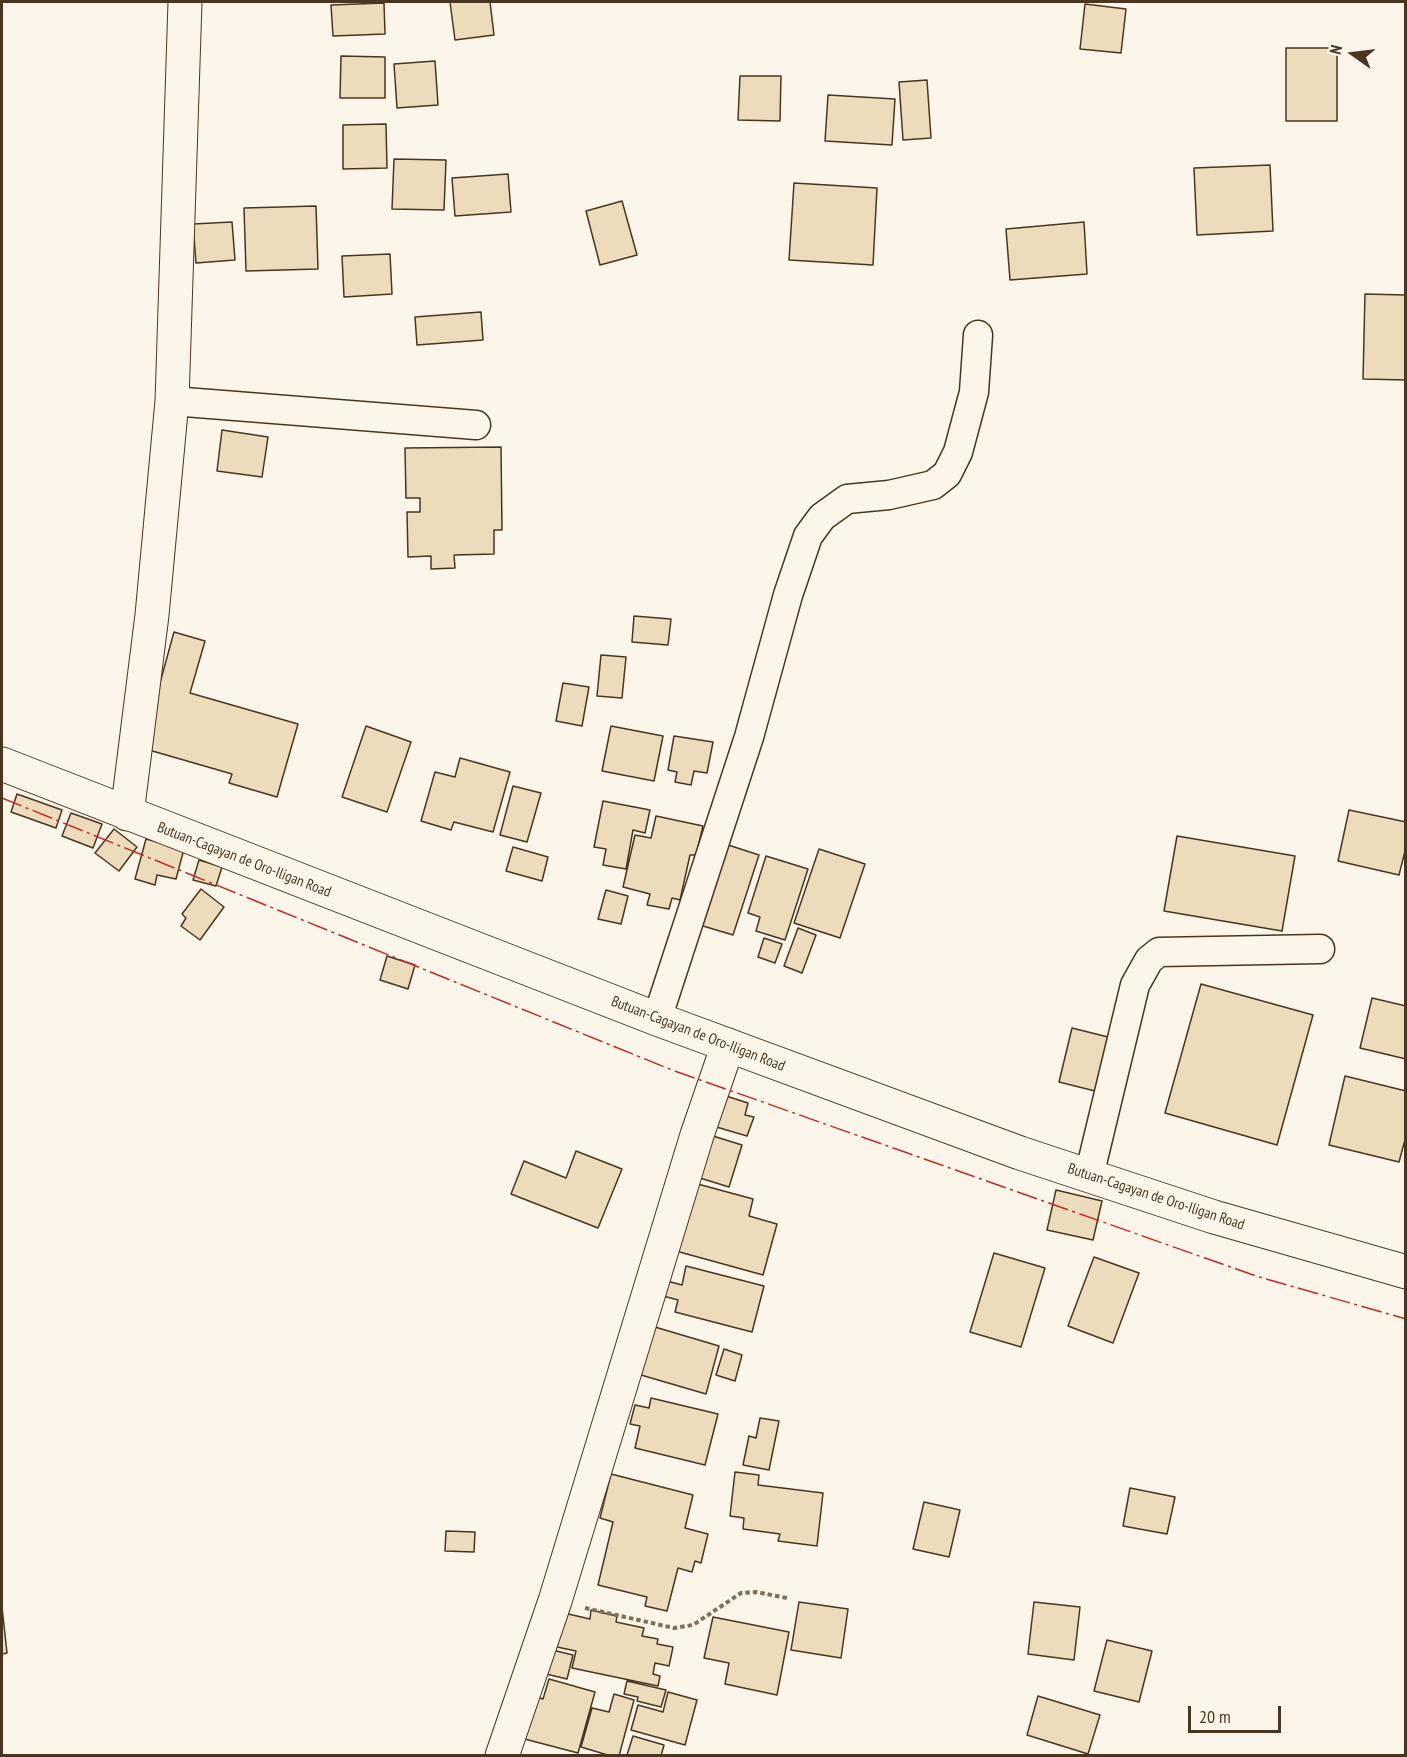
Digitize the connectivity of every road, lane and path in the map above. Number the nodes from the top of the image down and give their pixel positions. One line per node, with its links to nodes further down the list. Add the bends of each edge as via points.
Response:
1 (185, 2): 3 (main road)
2 (978, 335): 8 (street, via 974,392 958,452 947,474 933,485 847,499 822,517 808,536 749,737)
3 (172, 401): 4 (street); 6 (main road, via 152,615)
4 (476, 425)
5 (2, 764): 6 (main road, Butuan-Cagayan de Oro-Iligan Road)
6 (127, 814): 8 (main road, Butuan-Cagayan de Oro-Iligan Road)
7 (1320, 949): 10 (street, via 1159,952 1149,960 1135,985)
8 (657, 1019): 9 (main road, Butuan-Cagayan de Oro-Iligan Road)
9 (728, 1045): 10 (main road, Butuan-Cagayan de Oro-Iligan Road); 13 (main road)
10 (1089, 1176): 11 (main road, Butuan-Cagayan de Oro-Iligan Road, via 1214,1217)
11 (1406, 1272)
12 (787, 1598): 13 (path, via 741,1593 693,1625 674,1628)
13 (555, 1601): 14 (main road)
14 (502, 1755)

